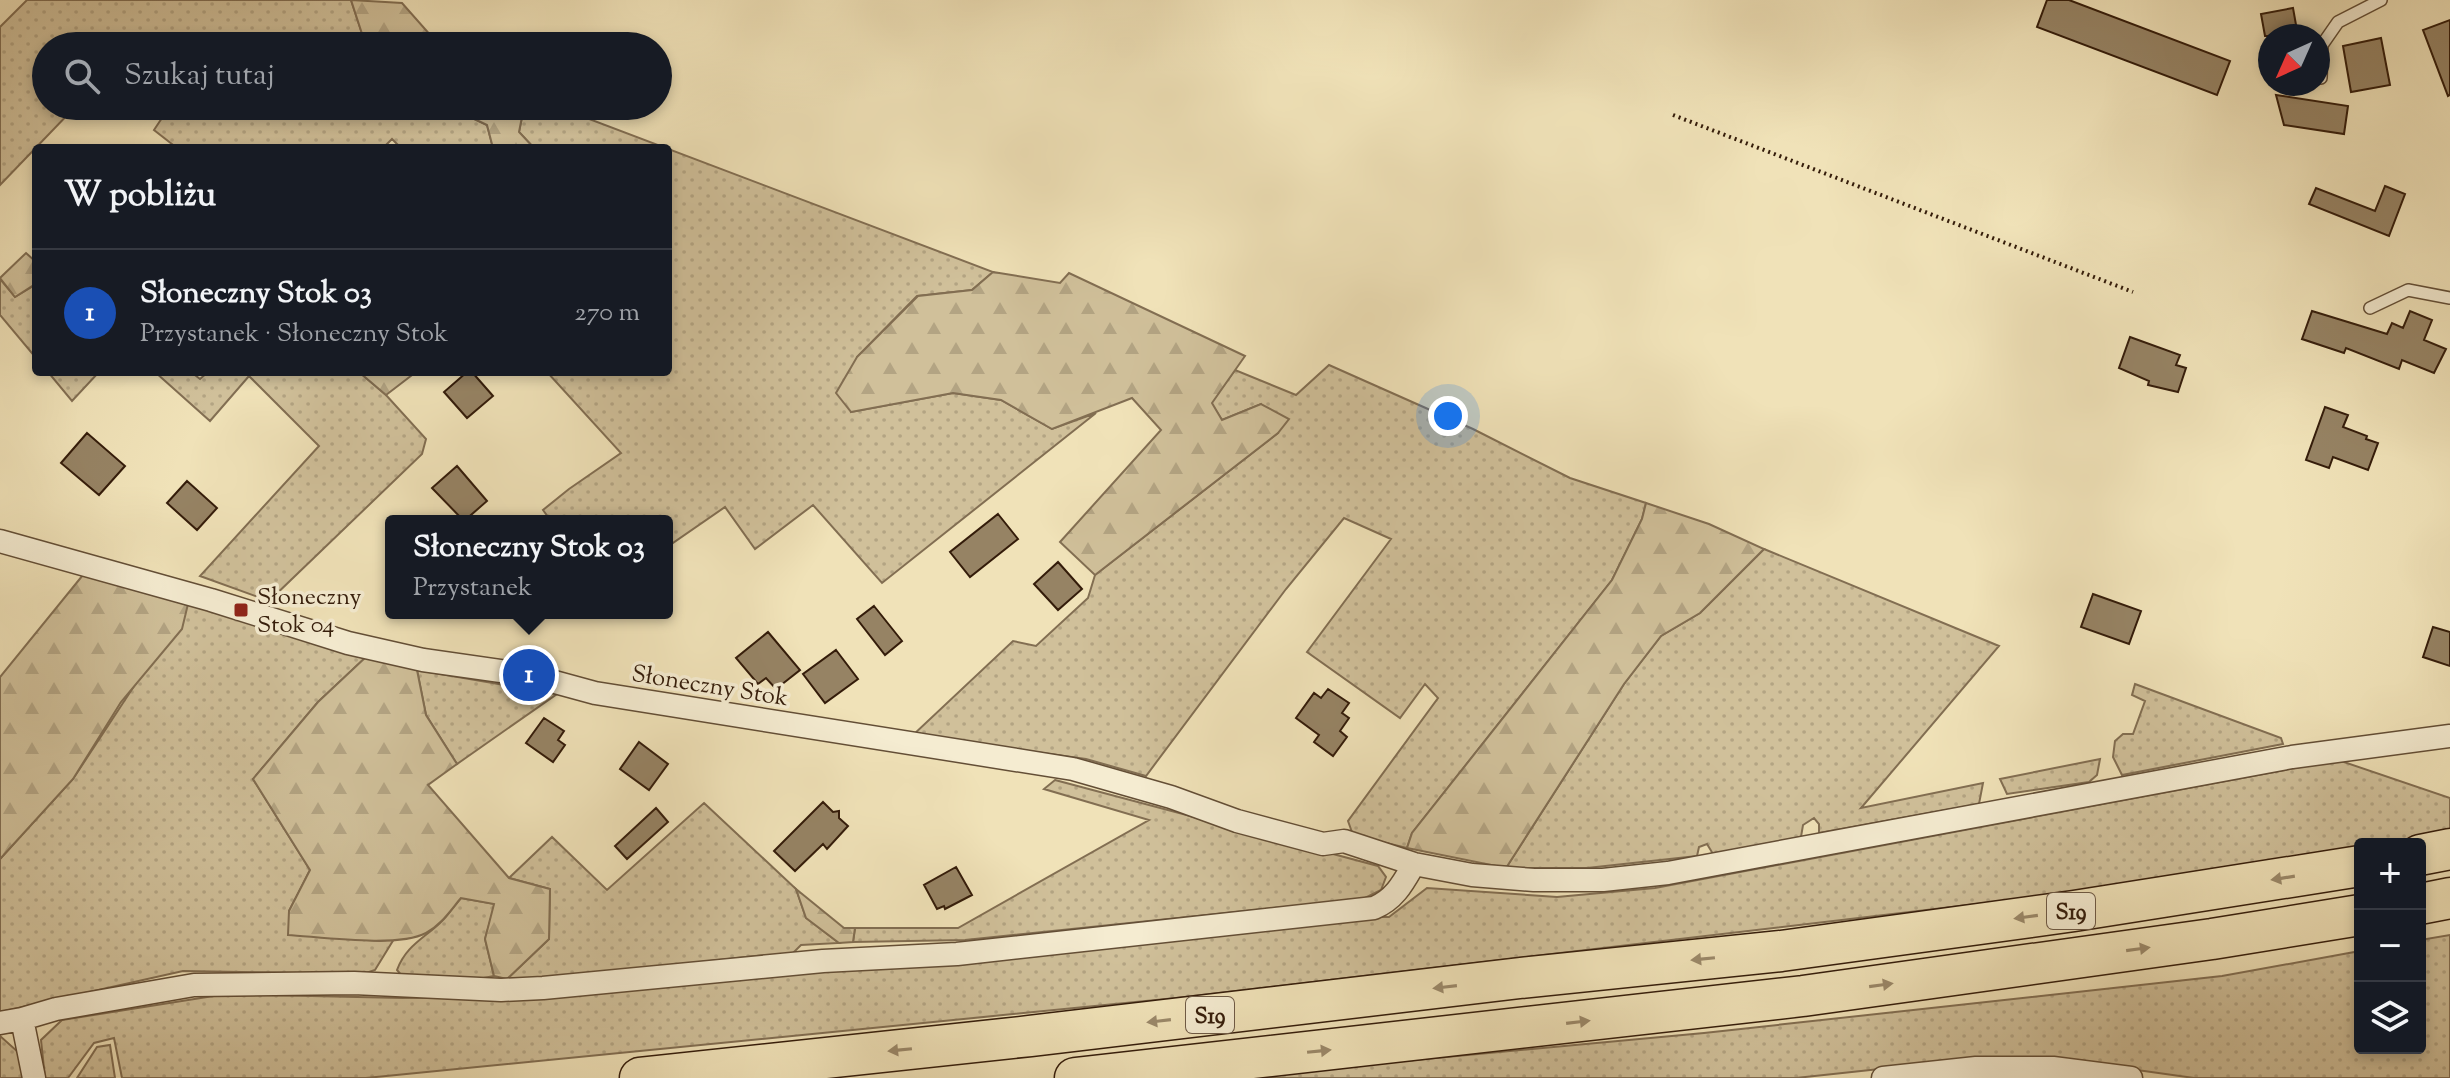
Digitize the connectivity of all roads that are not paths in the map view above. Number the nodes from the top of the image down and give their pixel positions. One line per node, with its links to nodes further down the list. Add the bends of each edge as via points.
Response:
1 (2381, 0): 2 (lane, via 2338,22)
2 (2330, 34)
3 (2450, 298): 4 (lane, via 2408,290)
4 (2370, 308)
5 (0, 541): 9 (street, Słoneczny Stok, via 348,643 529,675 595,693 1073,769 1237,821 1323,844 1344,841)
6 (2450, 736): 9 (street, Słoneczny Stok, via 2292,757 1668,873 1534,880)
7 (2450, 849): 8 (highway)
8 (2426, 854)
9 (1414, 864): 14 (street, via 1400,890 1374,908 957,954 543,988 194,985)
10 (2354, 867): 16 (highway, S19, one-way to 16, via 1781,951)
11 (2450, 898): 12 (highway)
12 (2426, 903)
13 (2354, 916): 17 (highway, S19, one-way to 13, via 1803,996)
14 (11, 1021): 15 (street)
15 (34, 1078)
16 (640, 1078)
17 (1075, 1078)
18 (1883, 1078): 19 (street, via 1976,1068 2053,1068)
19 (2131, 1078)

